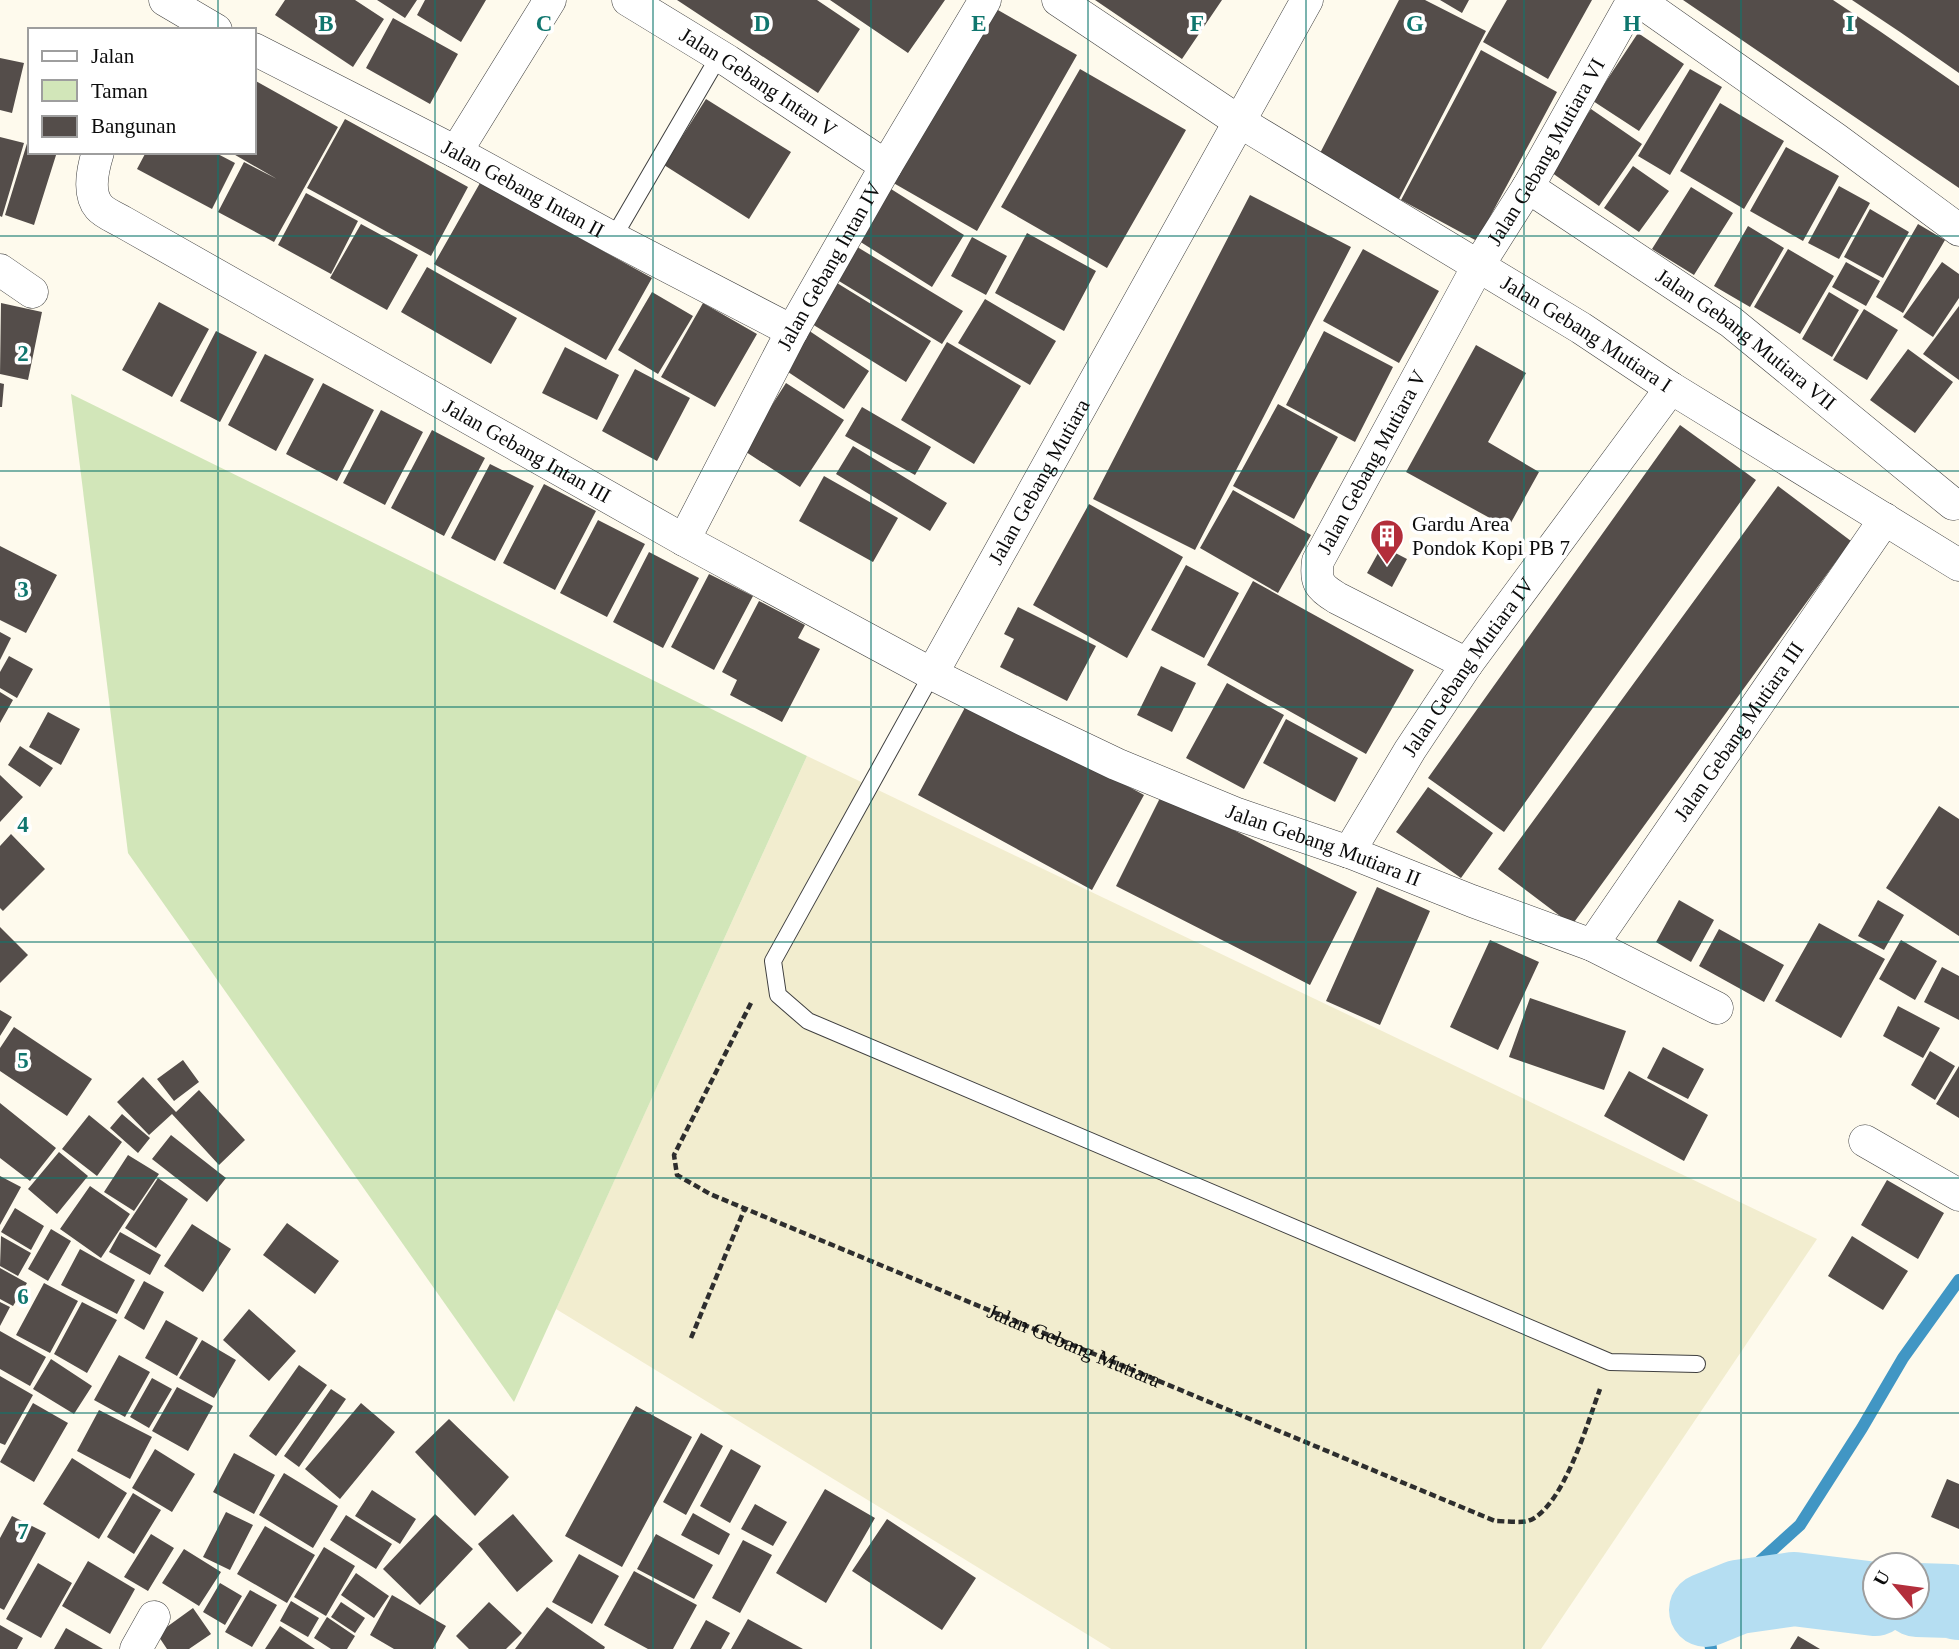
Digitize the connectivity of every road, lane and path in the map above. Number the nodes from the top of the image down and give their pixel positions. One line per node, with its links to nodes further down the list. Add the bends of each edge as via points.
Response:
1 (165, 0): 8 (street)
2 (550, 0): 12 (street)
3 (628, 0): 10 (street, Jalan Gebang Intan V)
4 (985, 0): 14 (street, Jalan Gebang Intan IV)
5 (1058, 0): 11 (street, Jalan Gebang Mutiara I)
6 (1307, 0): 11 (street, Jalan Gebang Mutiara)
7 (1635, 0): 15 (street, Jalan Gebang Mutiara VI); 16 (street)
8 (203, 20)
9 (256, 50): 12 (street, Jalan Gebang Intan II)
10 (719, 56): 14 (street, Jalan Gebang Intan V); 17 (lane)
11 (1240, 122): 18 (street, Jalan Gebang Mutiara I); 29 (street, Jalan Gebang Mutiara)
12 (456, 152): 17 (street, Jalan Gebang Intan II)
13 (97, 154): 25 (street, Jalan Gebang Intan III, via 92,190 98,206)
14 (886, 166): 21 (street, Jalan Gebang Intan IV)
15 (1528, 187): 18 (street, Jalan Gebang Mutiara VI); 23 (street, Jalan Gebang Mutiara VII, via 1731,323)
16 (1959, 230)
17 (613, 238): 21 (street, Jalan Gebang Intan II)
18 (1478, 265): 22 (street, Jalan Gebang Mutiara I); 28 (street, Jalan Gebang Mutiara V, via 1318,561 1316,577 1323,589 1337,598)
19 (0, 270): 20 (street)
20 (32, 292)
21 (792, 331): 25 (street, Jalan Gebang Intan IV)
22 (1671, 388): 24 (street, Jalan Gebang Mutiara I); 28 (street, Jalan Gebang Mutiara IV)
23 (1956, 498): 26 (street)
24 (1885, 519): 26 (street, Jalan Gebang Mutiara I); 31 (street, Jalan Gebang Mutiara III)
25 (684, 540): 29 (street, Jalan Gebang Intan III)
26 (1932, 548): 27 (street, Jalan Gebang Mutiara I)
27 (1959, 565)
28 (1467, 664): 30 (street, Jalan Gebang Mutiara IV)
29 (932, 674): 30 (street, Jalan Gebang Mutiara II, via 1116,764 1237,814); 32 (lane, Jalan Gebang Mutiara)
30 (1349, 852): 31 (street, Jalan Gebang Mutiara II)
31 (1592, 945): 33 (street, Jalan Gebang Mutiara II)
32 (773, 961): 36 (path, Jalan Gebang Mutiara, via 674,1156 677,1175); 38 (lane, via 778,995 808,1021)
33 (1717, 1008)
34 (1865, 1141): 35 (street)
35 (1959, 1195)
36 (745, 1208): 37 (path); 38 (path, Jalan Gebang Mutiara, via 1495,1521 1528,1521 1545,1509 1570,1470)
37 (691, 1338)
38 (1609, 1362): 39 (lane)
39 (1697, 1364)
40 (154, 1617): 41 (street)
41 (136, 1649)

